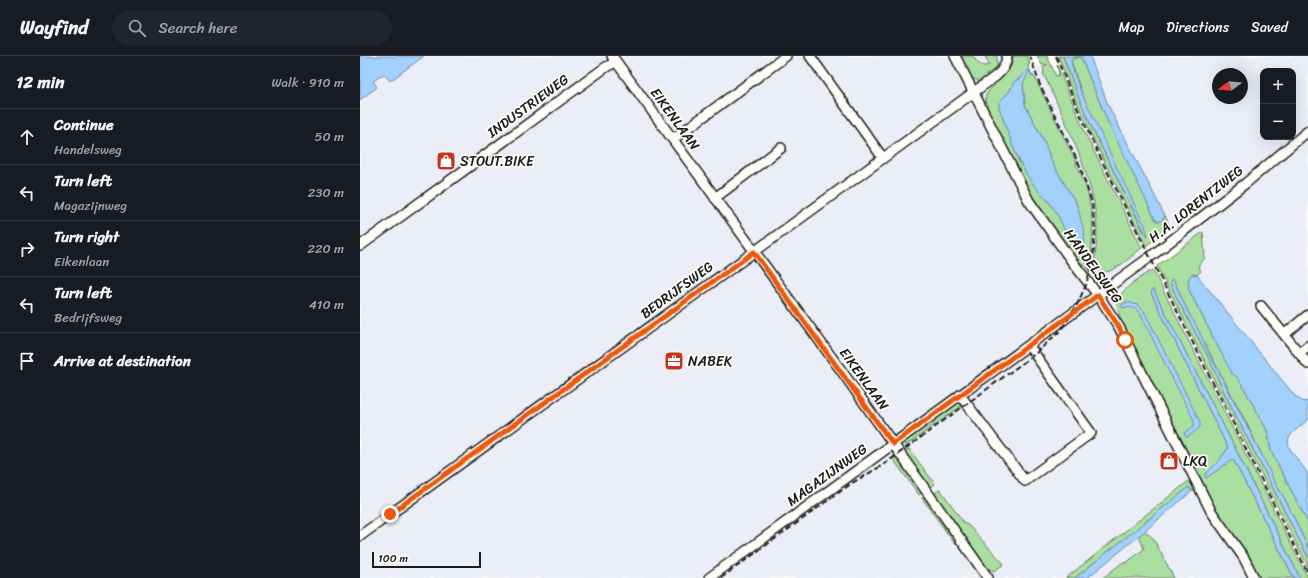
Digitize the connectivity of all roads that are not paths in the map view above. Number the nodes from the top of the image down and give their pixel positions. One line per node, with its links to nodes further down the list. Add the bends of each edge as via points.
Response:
1 (786, 56): 8 (street)
2 (810, 56): 10 (street)
3 (955, 56): 6 (street, HANDELSWEG)
4 (614, 59): 8 (street, EIKENLAAN); 12 (street, INDUSTRIEWEG)
5 (1006, 59): 6 (street, BEDRIJFSWEG, via 1003,70)
6 (974, 92): 10 (street, BEDRIJFSWEG); 14 (street, HANDELSWEG, via 1034,210)
7 (1308, 131): 14 (street, H.A. LORENTZWEG, via 1208,214)
8 (673, 139): 11 (street, EIKENLAAN)
9 (781, 148): 11 (street)
10 (883, 158): 13 (street, BEDRIJFSWEG)
11 (715, 198): 13 (street, EIKENLAAN)
12 (360, 246)
13 (754, 252): 23 (street, EIKENLAAN); 24 (street, BEDRIJFSWEG)
14 (1098, 295): 18 (street, MAGAZIJNWEG); 27 (street, HANDELSWEG, via 1119,327 1211,511 1244,558)
15 (1261, 306): 17 (street)
16 (1308, 315): 17 (street)
17 (1285, 334): 20 (street)
18 (1029, 346): 22 (street, MAGAZIJNWEG); 22 (street, via 1091,433 1025,481)
19 (1308, 346): 20 (street)
20 (1299, 353): 21 (street)
21 (1308, 364)
22 (960, 395): 23 (street, MAGAZIJNWEG)
23 (893, 444): 25 (street, MAGAZIJNWEG); 26 (street, EIKENLAAN)
24 (360, 536)
25 (709, 578)
26 (988, 578)
27 (1254, 578)

